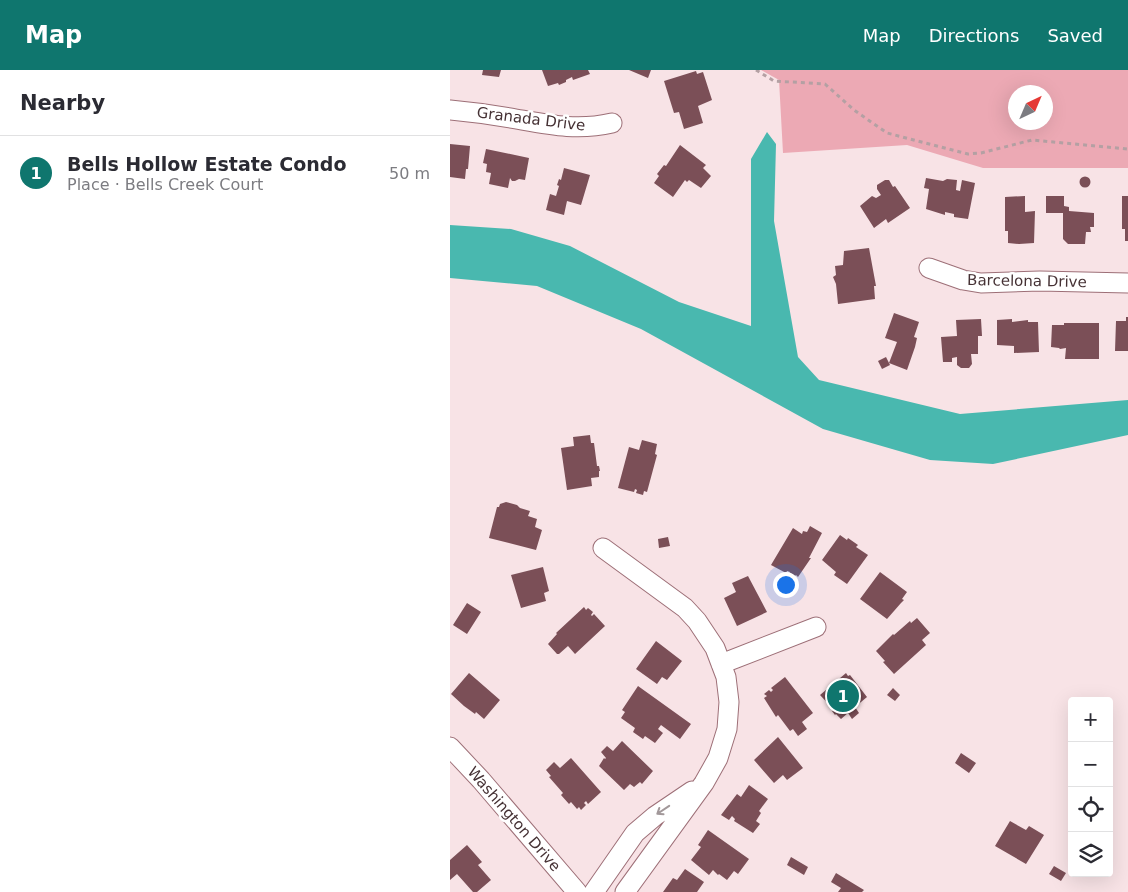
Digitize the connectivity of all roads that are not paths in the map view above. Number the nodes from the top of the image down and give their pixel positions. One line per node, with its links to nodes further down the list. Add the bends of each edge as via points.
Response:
1 (450, 110): 2 (street, Granada Drive, via 575,128)
2 (612, 123)
3 (929, 268): 4 (street, Barcelona Drive, via 981,283)
4 (1128, 283)
5 (603, 548): 7 (street, via 686,608 715,648)
6 (816, 627): 7 (street)
7 (721, 664): 9 (street, via 729,702 727,729 718,758)
8 (450, 747): 10 (street, Washington Drive)
9 (704, 783): 11 (street, one-way to 11, via 635,833); 12 (street)
10 (578, 892)
11 (594, 892)
12 (625, 892)

